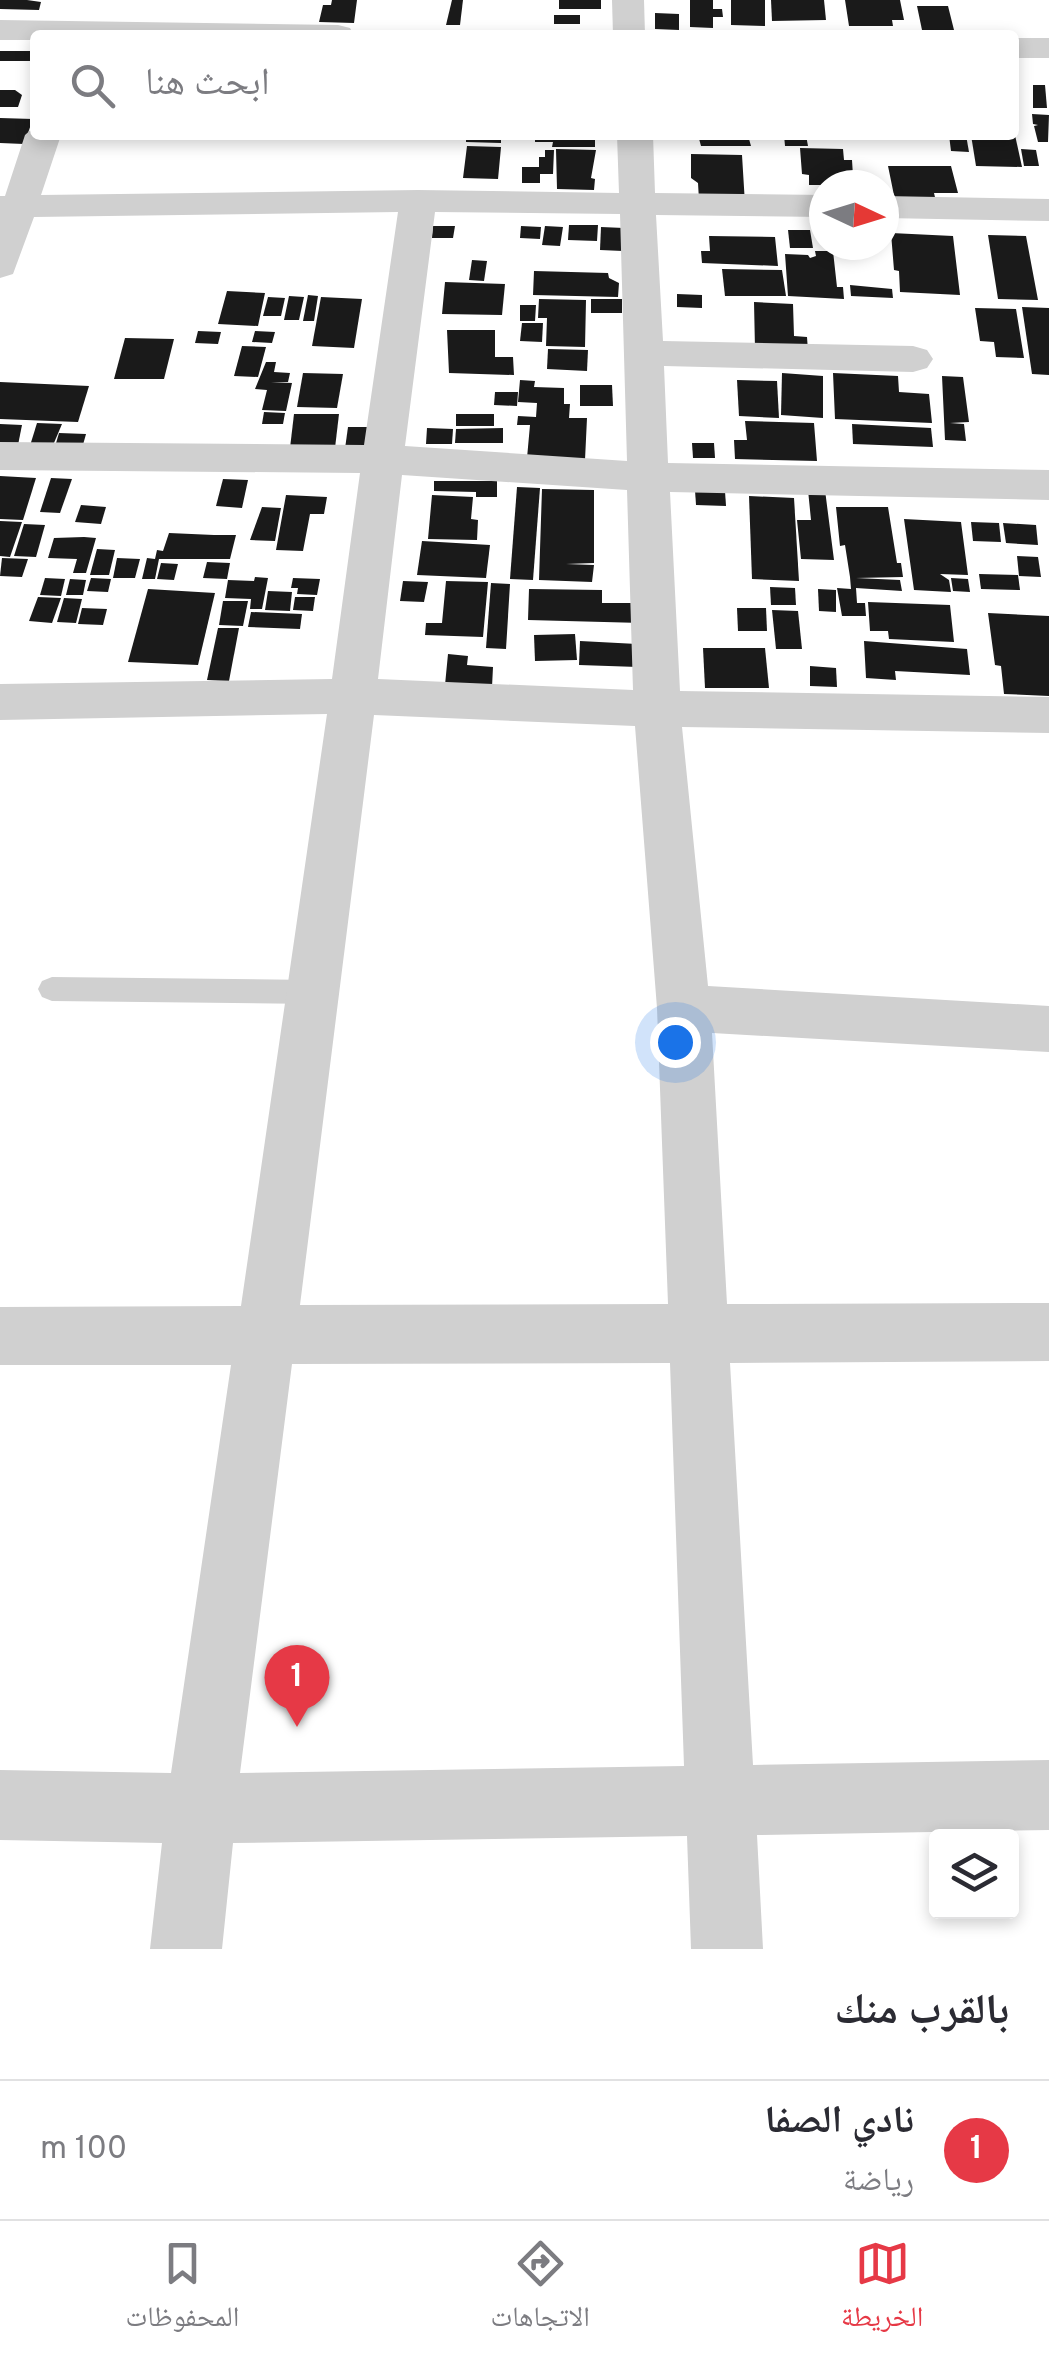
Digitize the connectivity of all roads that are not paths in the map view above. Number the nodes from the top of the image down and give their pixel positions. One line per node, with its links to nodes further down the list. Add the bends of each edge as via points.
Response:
1 (86, 0): 4 (street)
2 (628, 0): 5 (street)
3 (0, 30): 6 (street)
4 (73, 30)
5 (630, 30)
6 (30, 31)
7 (1019, 48): 8 (street)
8 (1049, 48)
9 (41, 140): 14 (street)
10 (635, 140): 12 (street)
11 (418, 200): 12 (street); 14 (street); 21 (street)
12 (638, 203): 13 (street); 18 (street)
13 (809, 206)
14 (11, 207): 17 (street)
15 (899, 207): 16 (street)
16 (1049, 210)
17 (0, 266)
18 (642, 352): 19 (street); 22 (street)
19 (913, 359)
20 (0, 456): 21 (street)
21 (380, 459): 22 (street); 24 (street)
22 (648, 477): 23 (street); 26 (street)
23 (1049, 486)
24 (351, 696): 25 (street); 26 (street); 29 (street)
25 (0, 702)
26 (657, 709): 27 (street); 30 (street)
27 (1049, 715)
28 (52, 990): 29 (lane)
29 (315, 992): 35 (street)
30 (684, 1008): 31 (street); 32 (street)
31 (1049, 1029)
32 (697, 1330): 33 (street); 35 (street); 37 (street)
33 (1049, 1332)
34 (0, 1336): 35 (street)
35 (264, 1337): 39 (street)
36 (1049, 1796): 37 (street)
37 (719, 1803): 39 (street); 41 (street)
38 (0, 1805): 39 (street)
39 (200, 1809): 40 (street)
40 (186, 1949)
41 (728, 1949)

